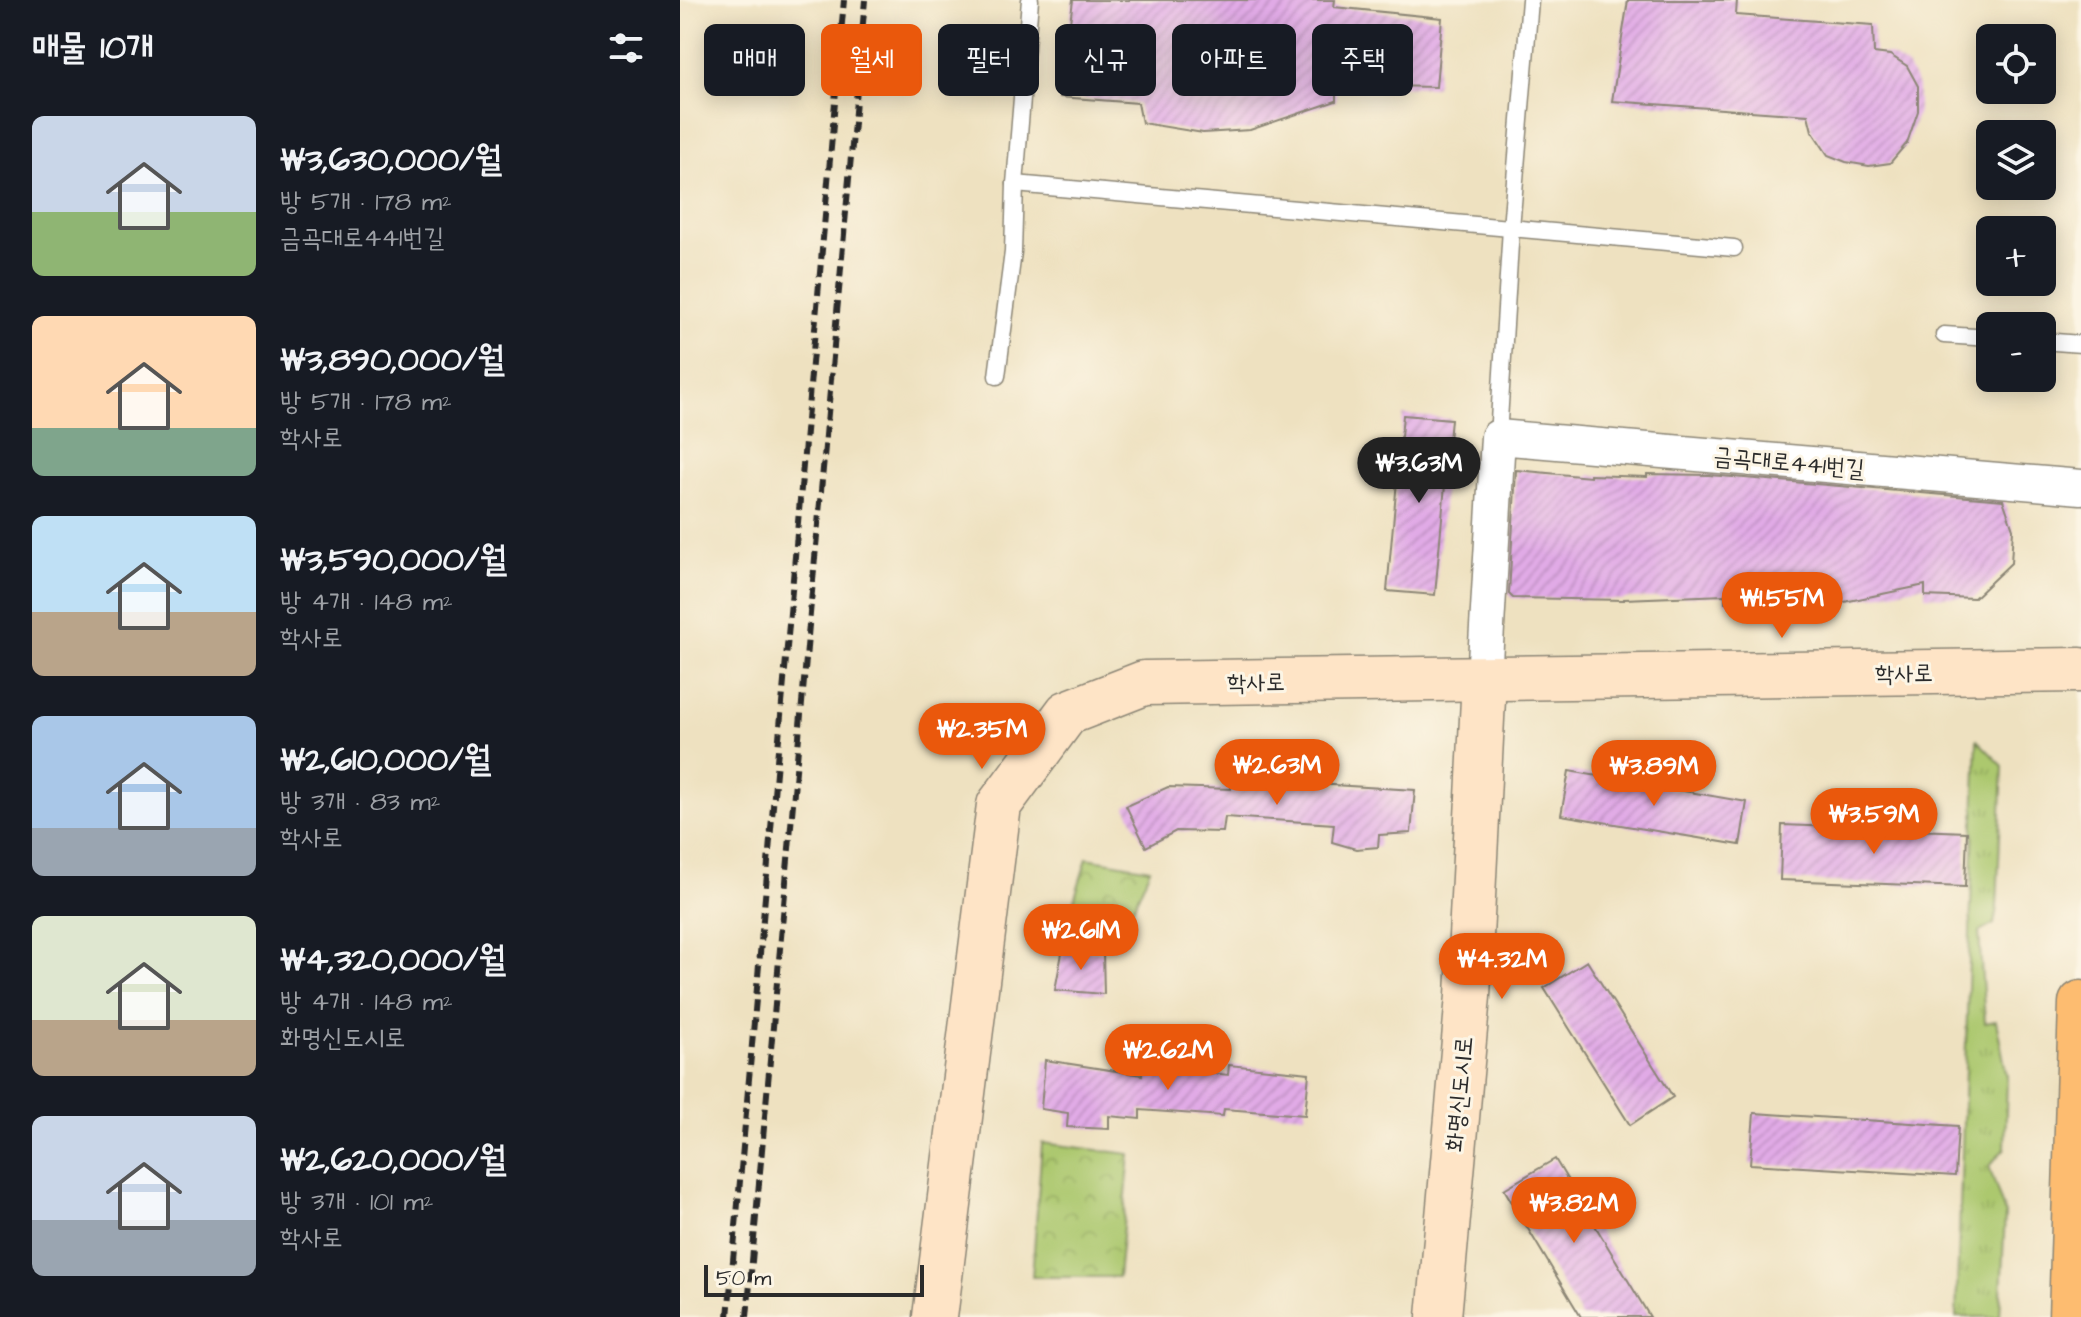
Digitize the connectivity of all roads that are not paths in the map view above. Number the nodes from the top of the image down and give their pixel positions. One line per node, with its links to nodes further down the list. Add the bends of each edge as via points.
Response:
1 (1030, 0): 3 (lane)
2 (1530, 0): 4 (lane)
3 (1015, 184): 4 (lane); 10 (lane, via 1013,252)
4 (1511, 228): 5 (lane); 11 (lane)
5 (1734, 248)
6 (1944, 335): 7 (lane)
7 (1976, 337)
8 (2056, 342): 9 (lane)
9 (2081, 344)
10 (997, 376)
11 (1498, 437): 12 (street, 금곡대로441번길); 14 (street)
12 (2081, 487)
13 (2081, 670): 14 (main road, 학사로)
14 (1484, 679): 17 (main road, 학사로, via 1144,683 1067,713 999,805); 18 (main road, 화명신도시로, via 1468,996)
15 (2081, 1003): 16 (main road)
16 (2081, 1014): 19 (main road)
17 (935, 1317)
18 (1439, 1317)
19 (2071, 1317)

